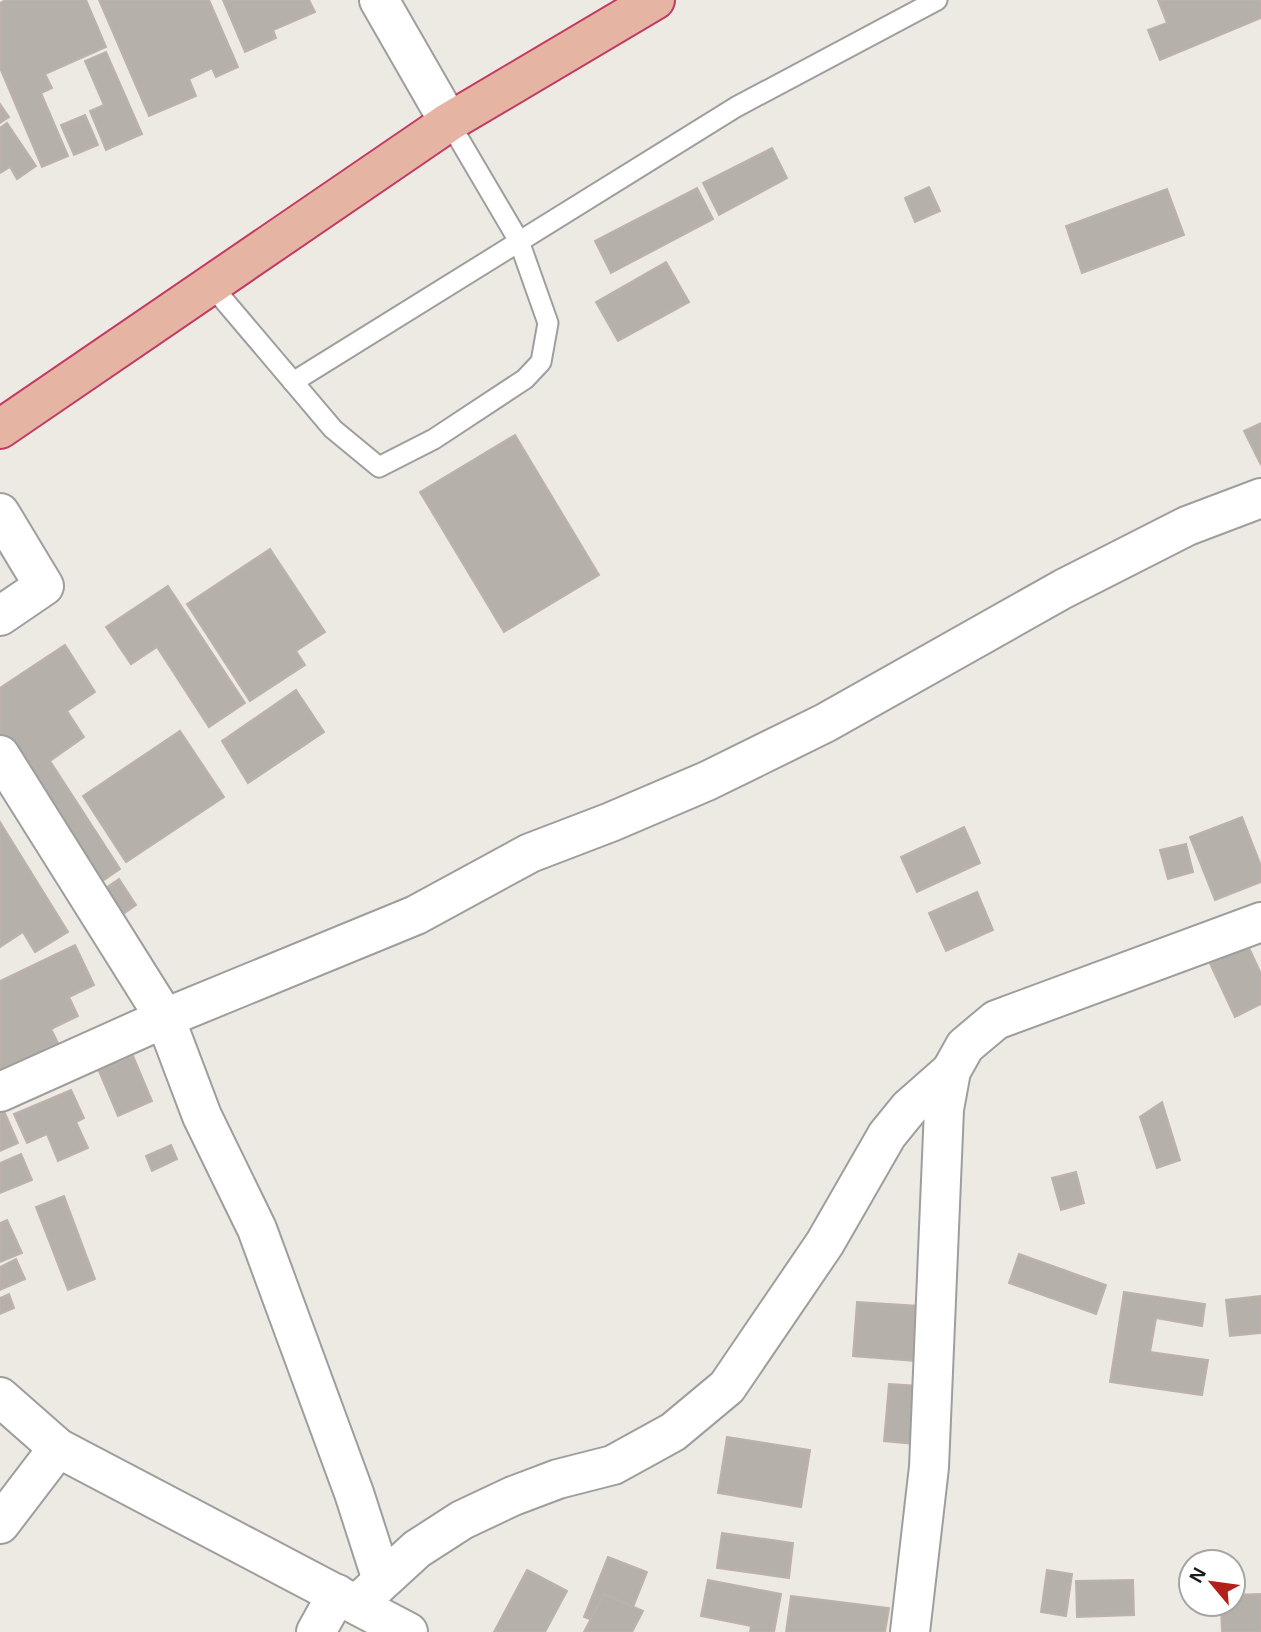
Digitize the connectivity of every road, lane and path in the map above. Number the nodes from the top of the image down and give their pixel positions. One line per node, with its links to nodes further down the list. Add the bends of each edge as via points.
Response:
1 (379, 0): 4 (street)
2 (655, 0): 4 (highway)
3 (937, 0): 5 (lane, via 736,107)
4 (449, 122): 5 (lane); 6 (highway)
5 (519, 241): 7 (lane); 7 (lane, via 548,323 541,362 525,379 434,439 379,467 333,429)
6 (211, 285): 7 (lane); 8 (highway)
7 (293, 382)
8 (0, 429)
9 (1261, 498): 14 (street, via 1187,526 1063,589 825,723 707,781 530,853 416,915)
10 (0, 513): 11 (street, via 44,586)
11 (0, 616)
12 (0, 755): 14 (street)
13 (1261, 922): 15 (street, via 996,1020 965,1046)
14 (165, 1018): 16 (street); 20 (street, via 202,1116 257,1229 354,1493)
15 (951, 1071): 20 (street, via 909,1108 887,1135 825,1243 727,1387 673,1432 612,1465 558,1479 462,1520); 23 (street, via 944,1110 929,1467)
16 (0, 1092)
17 (0, 1397): 18 (street)
18 (58, 1448): 19 (street); 20 (street)
19 (0, 1524)
20 (359, 1593): 21 (street); 22 (street)
21 (316, 1632)
22 (408, 1632)
23 (910, 1632)

